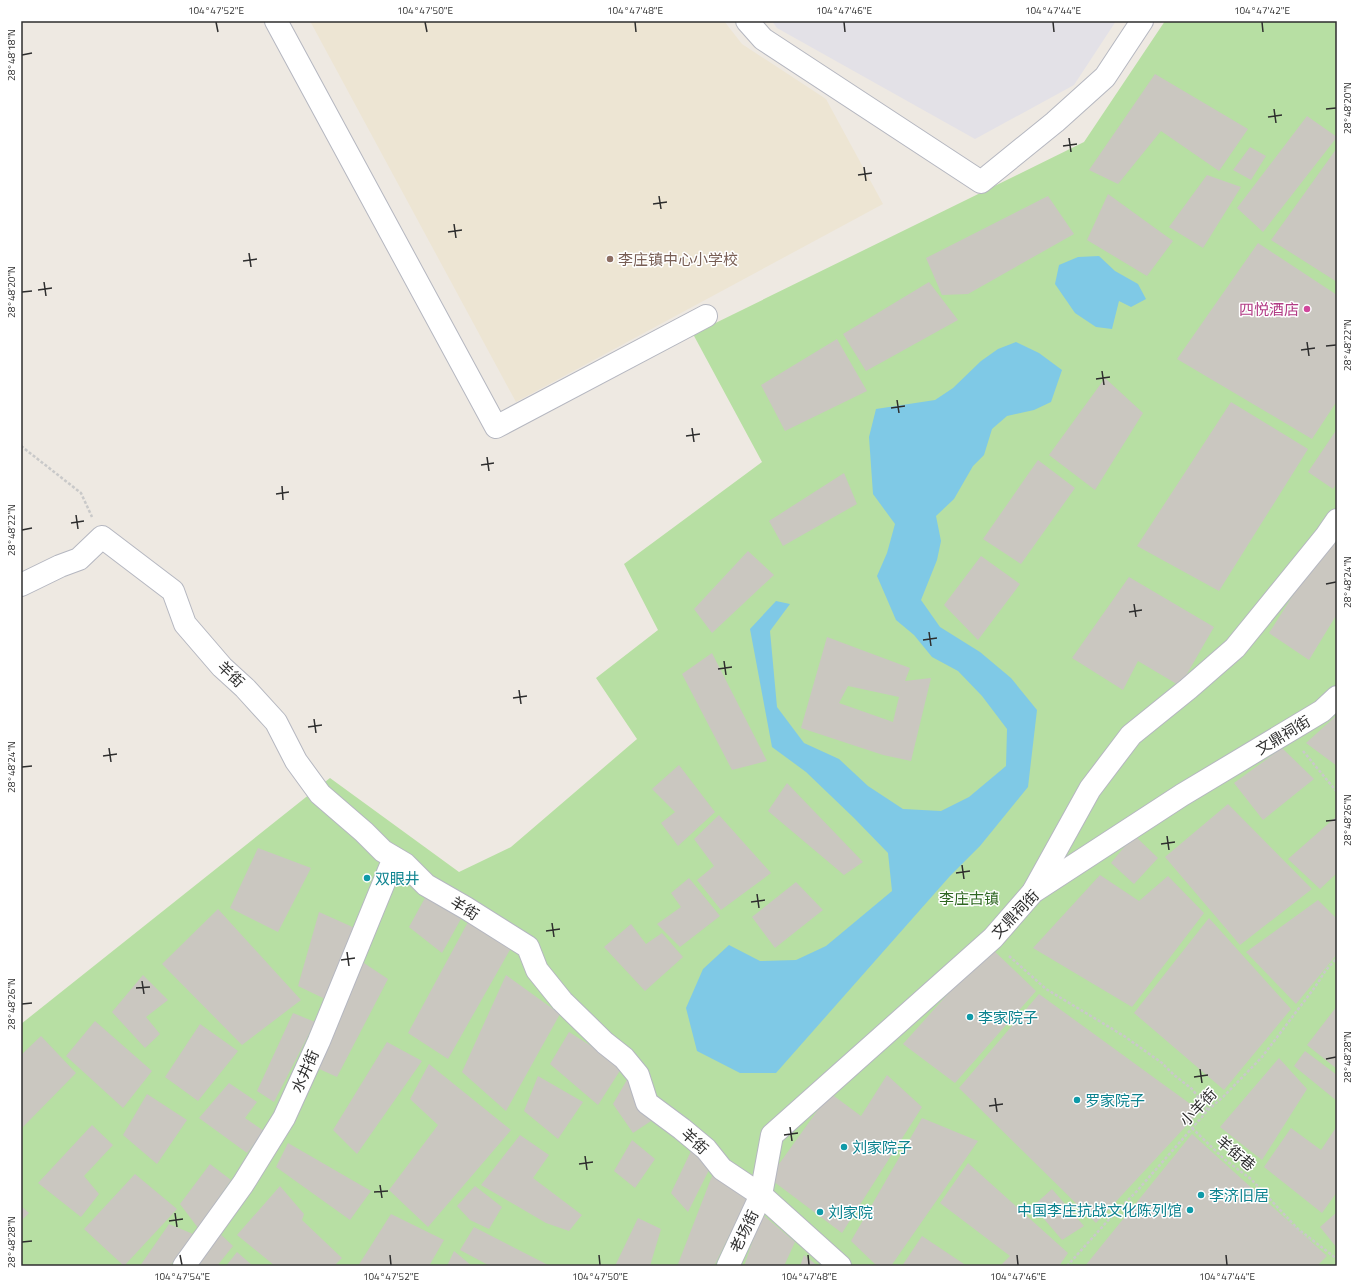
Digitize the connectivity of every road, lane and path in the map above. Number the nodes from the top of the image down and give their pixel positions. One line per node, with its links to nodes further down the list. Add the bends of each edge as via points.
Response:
1 (276, 21): 4 (lane, via 496,428)
2 (747, 21): 3 (lane, via 763,39 981,182 1055,122 1105,76)
3 (1142, 21)
4 (706, 316)
5 (21, 446): 7 (path, via 81,493)
6 (1337, 520): 13 (lane, via 1235,648 1131,735 1090,789)
7 (102, 537): 8 (lane, via 79,559); 12 (lane, 羊街, via 173,591 185,624 222,667 276,722 296,761 320,794)
8 (21, 584)
9 (1337, 697): 10 (lane, 文鼎祠街, via 1322,711)
10 (1288, 732): 11 (path); 13 (lane, 文鼎祠街, via 1182,795)
11 (1337, 792)
12 (394, 858): 18 (lane, 羊街, via 405,864 426,885 528,947 537,970 562,1001 624,1058 638,1075 647,1103 706,1149 722,1169); 20 (lane, 水井街, via 319,1041 284,1118 243,1184)
13 (1033, 892): 14 (lane, 文鼎祠街)
14 (993, 938): 16 (path, via 1017,964 1046,989 1124,1036 1162,1063 1192,1089); 18 (lane, 文鼎祠街, via 772,1135)
15 (1337, 958): 16 (path, 小羊街, via 1262,1057)
16 (1208, 1110): 17 (path, 小羊街)
17 (1192, 1128): 19 (path, 羊街巷, via 1224,1159 1251,1179 1298,1229); 23 (path, 小羊街, via 1138,1191)
18 (761, 1195): 21 (lane, 老场街); 22 (lane, 羊街)
19 (1337, 1259)
20 (184, 1266)
21 (728, 1266)
22 (840, 1266)
23 (1067, 1266)

